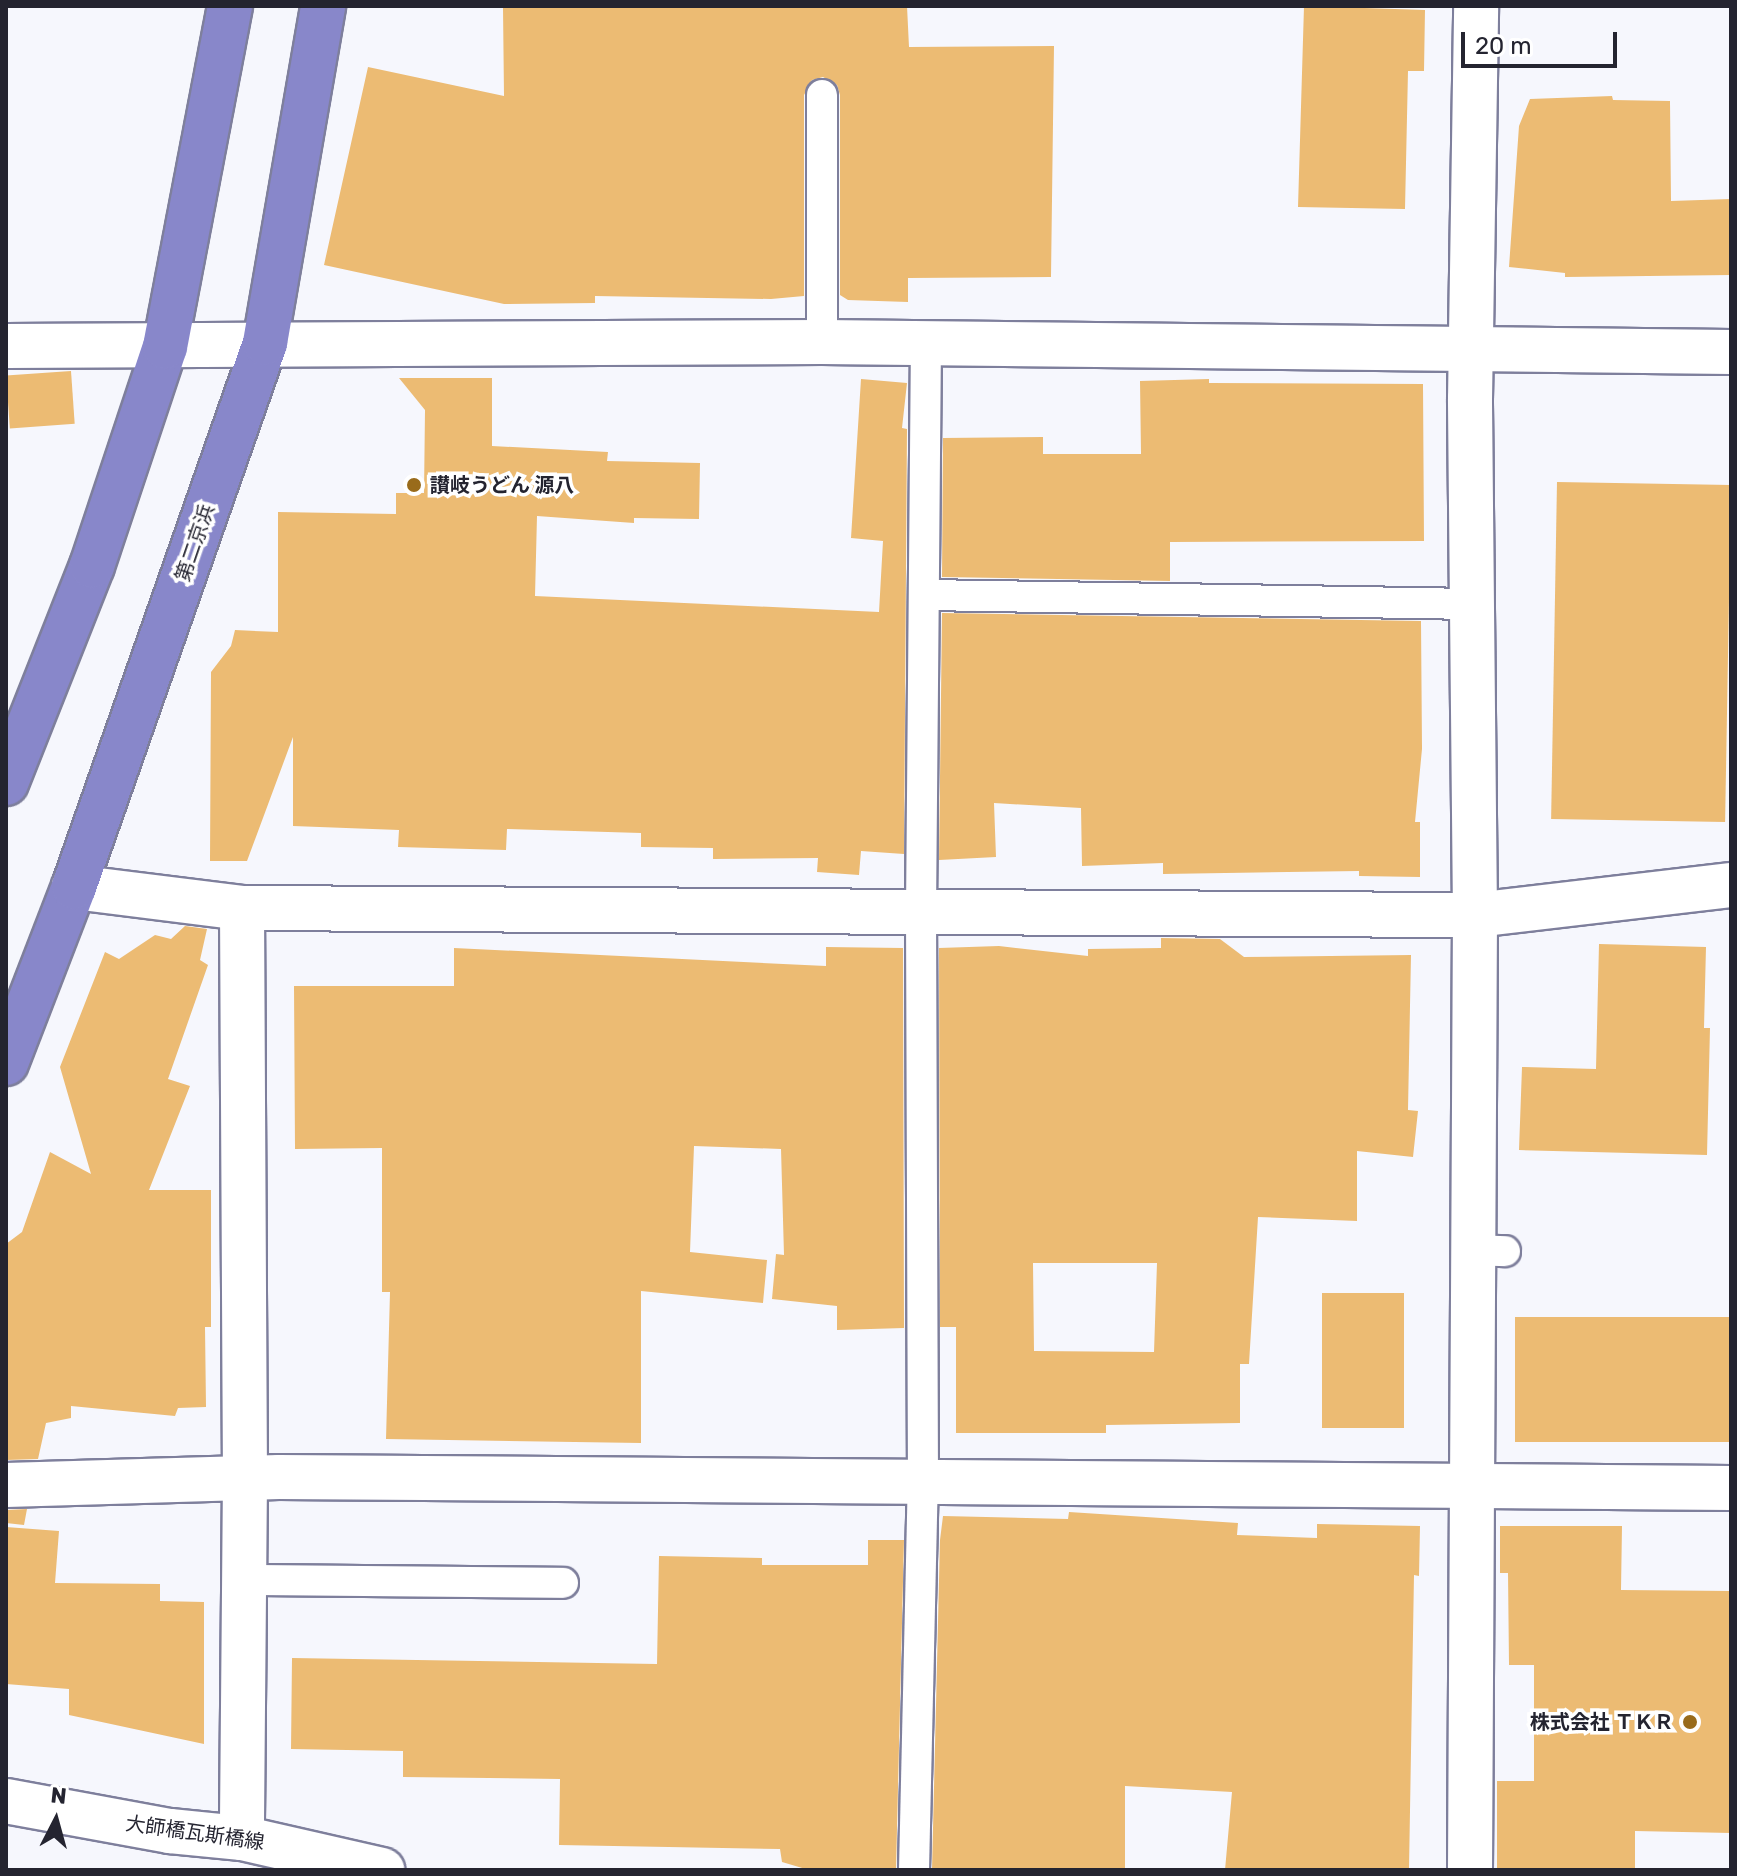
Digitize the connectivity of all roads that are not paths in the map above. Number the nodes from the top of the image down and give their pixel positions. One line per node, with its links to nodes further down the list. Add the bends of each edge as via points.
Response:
1 (230, 6): 9 (highway)
2 (323, 6): 6 (highway, 第二京浜)
3 (1476, 6): 10 (street)
4 (822, 95): 5 (lane)
5 (822, 342): 6 (street); 7 (street)
6 (265, 343): 9 (street); 16 (highway, 第二京浜)
7 (926, 343): 10 (street); 12 (lane)
8 (6, 346): 9 (street)
9 (165, 347): 14 (highway, via 92,566)
10 (1471, 350): 11 (street); 13 (street)
11 (1731, 352)
12 (925, 595): 13 (lane); 18 (lane)
13 (1473, 604): 19 (street)
14 (6, 783)
15 (1731, 885): 19 (street)
16 (74, 887): 17 (street); 20 (highway, 第二京浜)
17 (242, 908): 18 (street); 21 (street)
18 (921, 912): 19 (street); 22 (lane)
19 (1475, 915): 23 (street, via 1489,1251)
20 (6, 1063)
21 (245, 1477): 22 (street); 24 (street); 26 (street)
22 (923, 1483): 23 (street); 31 (lane)
23 (1472, 1484): 25 (street); 32 (street)
24 (6, 1485)
25 (1731, 1488)
26 (245, 1580): 27 (lane); 29 (street)
27 (563, 1583)
28 (6, 1801): 29 (street, 大師橋瓦斯橋線, via 170,1831)
29 (242, 1838): 30 (street, 大師橋瓦斯橋線)
30 (382, 1870)
31 (914, 1870)
32 (1470, 1870)

